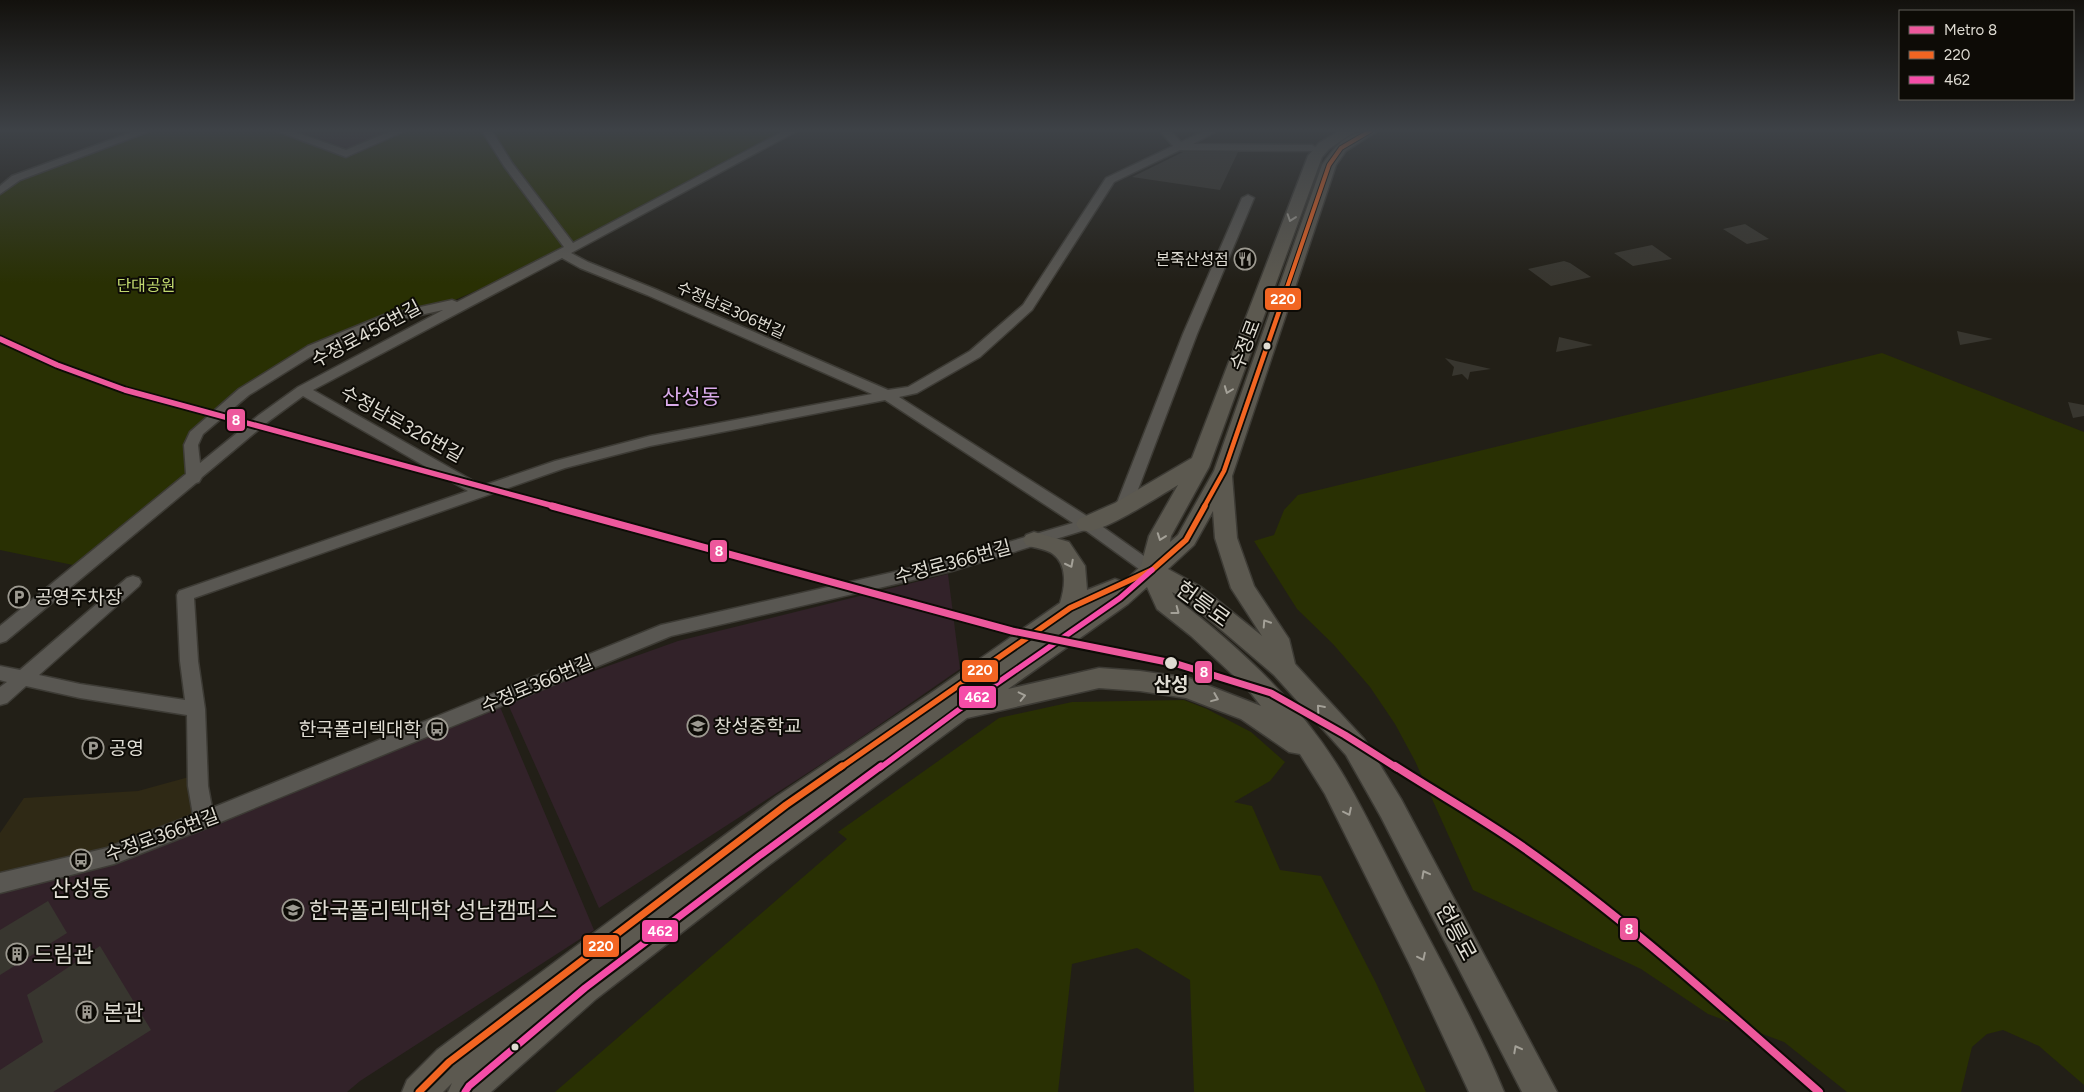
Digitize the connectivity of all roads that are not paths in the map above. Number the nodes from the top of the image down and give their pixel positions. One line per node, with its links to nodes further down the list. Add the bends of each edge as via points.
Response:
1 (520, 182): 7 (street)
2 (696, 182): 7 (street, 수정로456번길)
3 (1109, 182): 10 (street, via 1028,307 975,354 912,390)
4 (1302, 182): 11 (main road, 수정로, one-way to 11)
5 (1323, 182): 12 (main road, 수정로)
6 (1248, 198): 15 (street, via 1190,334)
7 (567, 250): 8 (street, 수정로456번길); 10 (street, 수정남로306번길, via 584,266)
8 (467, 303): 9 (street, 수정로456번길); 13 (street, via 389,318 313,349 244,392 197,432 191,445)
9 (303, 390): 13 (street, 수정로456번길, via 264,418); 14 (street, 수정남로326번길)
10 (887, 395): 14 (street, via 650,441 560,464); 16 (street)
11 (1201, 462): 15 (main road); 18 (main road, 수정로, one-way to 18, via 1160,536)
12 (1221, 476): 18 (main road, 수정로, via 1186,540); 22 (main road, one-way to 12, via 1277,639 1244,588 1226,538)
13 (194, 478): 21 (street, 수정로456번길)
14 (481, 492): 26 (street, via 185,594)
15 (1123, 508): 16 (main road)
16 (1087, 524): 17 (street, 수정로366번길); 18 (street)
17 (1034, 540): 20 (main road, one-way to 20, via 1061,548 1074,566 1076,589); 29 (street, 수정로366번길, via 952,565 666,630)
18 (1152, 570): 20 (main road, 수정로); 22 (main road, 헌릉로, via 1194,593); 27 (main road, 수정로, via 1120,598); 28 (main road, 헌릉로, one-way to 28, via 1165,603 1255,680 1309,746)
19 (132, 582): 24 (street)
20 (1070, 608): 31 (main road, 수정로, via 786,805 449,1062)
21 (0, 636)
22 (1283, 668): 33 (main road, 헌릉로, one-way to 22, via 1391,808 1355,747)
23 (0, 673): 24 (street)
24 (23, 678): 25 (street); 26 (street)
25 (0, 698)
26 (196, 710): 29 (street, via 198,786)
27 (958, 711): 28 (main road, one-way to 28, via 1099,678 1189,688 1250,712 1302,746); 31 (main road, 수정로, via 585,988)
28 (1336, 786): 32 (main road, 헌릉로, one-way to 32)
29 (204, 820): 30 (street, 수정로366번길, via 107,857)
30 (0, 883)
31 (448, 1085)
32 (1487, 1092)
33 (1540, 1092)

